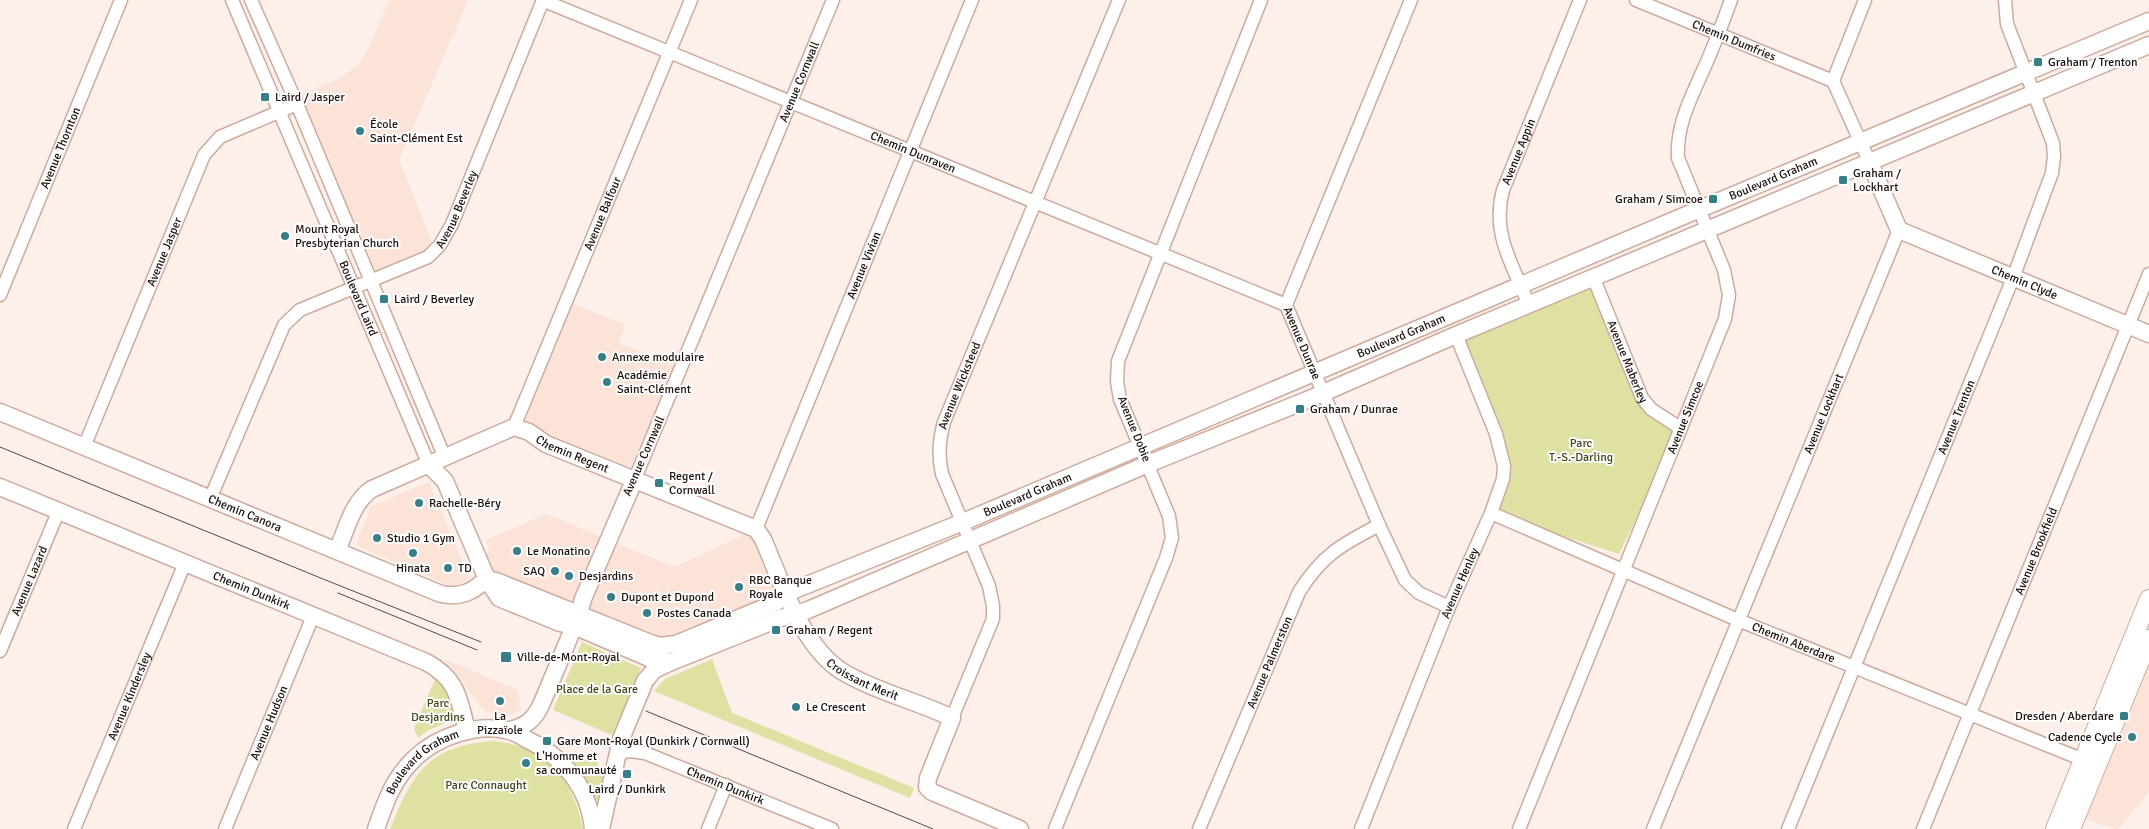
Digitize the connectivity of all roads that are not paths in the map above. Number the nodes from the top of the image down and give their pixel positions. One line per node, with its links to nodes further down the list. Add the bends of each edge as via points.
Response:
1 (121, 0): 40 (street, Avenue Thornton)
2 (232, 0): 25 (street, Boulevard Laird)
3 (251, 0): 24 (street, Boulevard Laird)
4 (543, 0): 19 (street, Chemin Dunraven); 37 (street, Avenue Beverley, via 452,224 440,246 428,257)
5 (691, 0): 19 (street, Avenue Balfour)
6 (833, 0): 23 (street, Avenue Cornwall)
7 (972, 0): 27 (street, Avenue Vivian)
8 (1119, 0): 29 (street, Avenue Wicksteed)
9 (1261, 0): 33 (street, Avenue Dobie)
10 (1411, 0): 41 (street, Avenue Dunrae)
11 (1580, 0): 38 (street, Avenue Appin, via 1499,206 1502,242)
12 (1636, 0): 17 (street, Chemin Dumfries)
13 (1731, 0): 17 (street, Avenue Simcoe)
14 (1866, 0): 21 (street)
15 (2005, 0): 20 (street, Avenue Trenton, via 2007,24)
16 (2149, 21): 20 (street, Boulevard Graham)
17 (1719, 34): 21 (street, Chemin Dumfries); 30 (street, Avenue Simcoe, via 1680,124 1677,143 1678,158)
18 (2149, 45): 22 (street, Boulevard Graham)
19 (670, 53): 23 (street, Chemin Dunraven); 49 (street, Avenue Balfour)
20 (2025, 73): 22 (street, Avenue Trenton); 26 (street, Boulevard Graham)
21 (1833, 81): 26 (street)
22 (2033, 94): 28 (street, Boulevard Graham); 35 (street, Avenue Trenton, via 2053,143 2054,156 2052,173)
23 (791, 103): 27 (street, Chemin Dunraven); 57 (street, Avenue Cornwall)
24 (297, 104): 25 (street, Avenue Jasper); 37 (street, Boulevard Laird)
25 (278, 112): 39 (street, Boulevard Laird); 52 (street, Avenue Jasper, via 220,137 204,155)
26 (1861, 141): 28 (street); 30 (street, Boulevard Graham)
27 (910, 152): 29 (street, Chemin Dunraven); 64 (street, Avenue Vivian)
28 (1870, 163): 31 (street); 32 (street, Boulevard Graham)
29 (1036, 203): 33 (street, Chemin Dunraven); 62 (street, Avenue Wicksteed, via 944,422 939,458 942,474)
30 (1700, 209): 32 (street, Avenue Simcoe); 38 (street, Boulevard Graham)
31 (1899, 230): 35 (street, Chemin Clyde); 76 (street, Avenue Lockhart)
32 (1708, 231): 36 (street, Boulevard Graham); 50 (street, Avenue Simcoe, via 1724,270 1728,306)
33 (1161, 254): 41 (street, Chemin Dunraven); 51 (street, Avenue Dobie, via 1118,361 1120,399)
34 (2149, 274): 43 (street, Avenue Brookfield)
35 (2013, 278): 43 (street, Chemin Clyde); 81 (street, Avenue Trenton)
36 (1594, 279): 42 (street, Boulevard Graham); 50 (street, Avenue Maberley, via 1642,398 1650,409)
37 (370, 282): 39 (street, Avenue Beverley); 53 (street, Boulevard Laird)
38 (1521, 286): 42 (street, Avenue Appin); 46 (street, Boulevard Graham)
39 (354, 289): 55 (street, Boulevard Laird); 59 (street, Avenue Beverley, via 300,310 284,325)
40 (0, 295)
41 (1286, 305): 46 (street, Avenue Dunrae)
42 (1529, 305): 45 (street, Boulevard Graham)
43 (2128, 326): 44 (street, Chemin Clyde); 83 (street, Avenue Brookfield)
44 (2149, 334)
45 (1456, 335): 47 (street, Boulevard Graham); 61 (street, Avenue Henley, via 1504,466 1503,479)
46 (1313, 372): 47 (street, Avenue Dunrae); 51 (street, Boulevard Graham)
47 (1322, 393): 54 (street, Boulevard Graham); 63 (street, Avenue Dunrae)
48 (0, 412): 52 (street, Chemin Canora)
49 (514, 427): 53 (street); 57 (street, Chemin Regent)
50 (1680, 428): 68 (street, Avenue Simcoe)
51 (1140, 446): 54 (street, Avenue Dobie); 62 (street, Boulevard Graham)
52 (84, 447): 59 (street, Chemin Canora)
53 (445, 458): 55 (street); 56 (street, Boulevard Laird)
54 (1148, 464): 65 (street, Boulevard Graham); 99 (street, Avenue Dobie, via 1172,528 1169,549)
55 (429, 465): 56 (street, Boulevard Laird); 66 (street, via 363,495)
56 (445, 481): 69 (street, Boulevard Laird)
57 (634, 481): 64 (street, Chemin Regent); 75 (street, Avenue Cornwall, via 583,598)
58 (0, 487): 60 (street, Chemin Dunkirk)
59 (210, 499): 66 (street, Chemin Canora)
60 (59, 510): 67 (street, Chemin Dunkirk); 78 (street, Avenue Lazard)
61 (1491, 513): 68 (street, Chemin Aberdare); 72 (street, Avenue Henley)
62 (963, 522): 65 (street, Avenue Wicksteed); 70 (street, Boulevard Graham)
63 (1378, 525): 72 (street, Avenue Dunrae, via 1405,580 1419,593); 100 (street, Avenue Palmerston, via 1340,546 1309,576 1299,592)
64 (756, 529): 70 (street)
65 (970, 540): 73 (street, Boulevard Graham); 84 (street, Avenue Wicksteed, via 990,592 993,619)
66 (337, 551): 69 (street, Chemin Canora, via 441,594 463,596)
67 (185, 563): 74 (street, Chemin Dunkirk); 91 (street, Avenue Kindersley)
68 (1622, 571): 76 (street, Chemin Aberdare); 102 (street, Avenue Simcoe)
69 (487, 579): 75 (street, via 499,598 560,623)
70 (787, 593): 73 (street); 79 (street, Boulevard Graham, via 775,603)
71 (2149, 599): 88 (main road)
72 (1449, 607): 101 (street, Avenue Henley)
73 (796, 614): 80 (street, Boulevard Graham); 84 (street, Croissant Merit, via 817,650 842,671)
74 (313, 616): 86 (street, Chemin Dunkirk, via 426,662 442,672 458,695); 92 (street, Avenue Hudson)
75 (577, 620): 79 (street); 85 (street, Avenue Cornwall, bridge, via 535,716 527,724)
76 (1738, 620): 81 (street, Chemin Aberdare); 103 (street, Avenue Lockhart)
77 (2149, 639): 88 (main road)
78 (0, 650)
79 (652, 651): 80 (street); 82 (street)
80 (671, 662): 82 (street, via 654,670)
81 (1854, 668): 83 (street, Chemin Aberdare); 104 (street, Avenue Trenton)
82 (645, 681): 87 (street, bridge)
83 (1970, 714): 88 (street, Chemin Aberdare); 105 (street, Avenue Brookfield)
84 (952, 718): 98 (street, Avenue Wicksteed, via 927,786 932,792)
85 (509, 730): 86 (street, Boulevard Graham); 94 (street, Boulevard Graham, via 544,747 569,769 588,805)
86 (467, 731): 93 (street, Boulevard Graham, via 414,758 392,787)
87 (619, 746): 89 (street, Chemin Dunkirk); 95 (street)
88 (2090, 763): 106 (main road); 107 (main road)
89 (726, 785): 90 (street, Chemin Dunkirk); 96 (street)
90 (810, 825): 97 (street, Chemin Dunkirk)
91 (74, 829)
92 (225, 829)
93 (376, 829)
94 (593, 829)
95 (601, 829)
96 (708, 829)
97 (832, 829)
98 (1020, 829)
99 (1055, 829)
100 (1199, 829)
101 (1361, 829)
102 (1519, 829)
103 (1653, 829)
104 (1788, 829)
105 (1923, 829)
106 (2055, 829)
107 (2071, 829)

